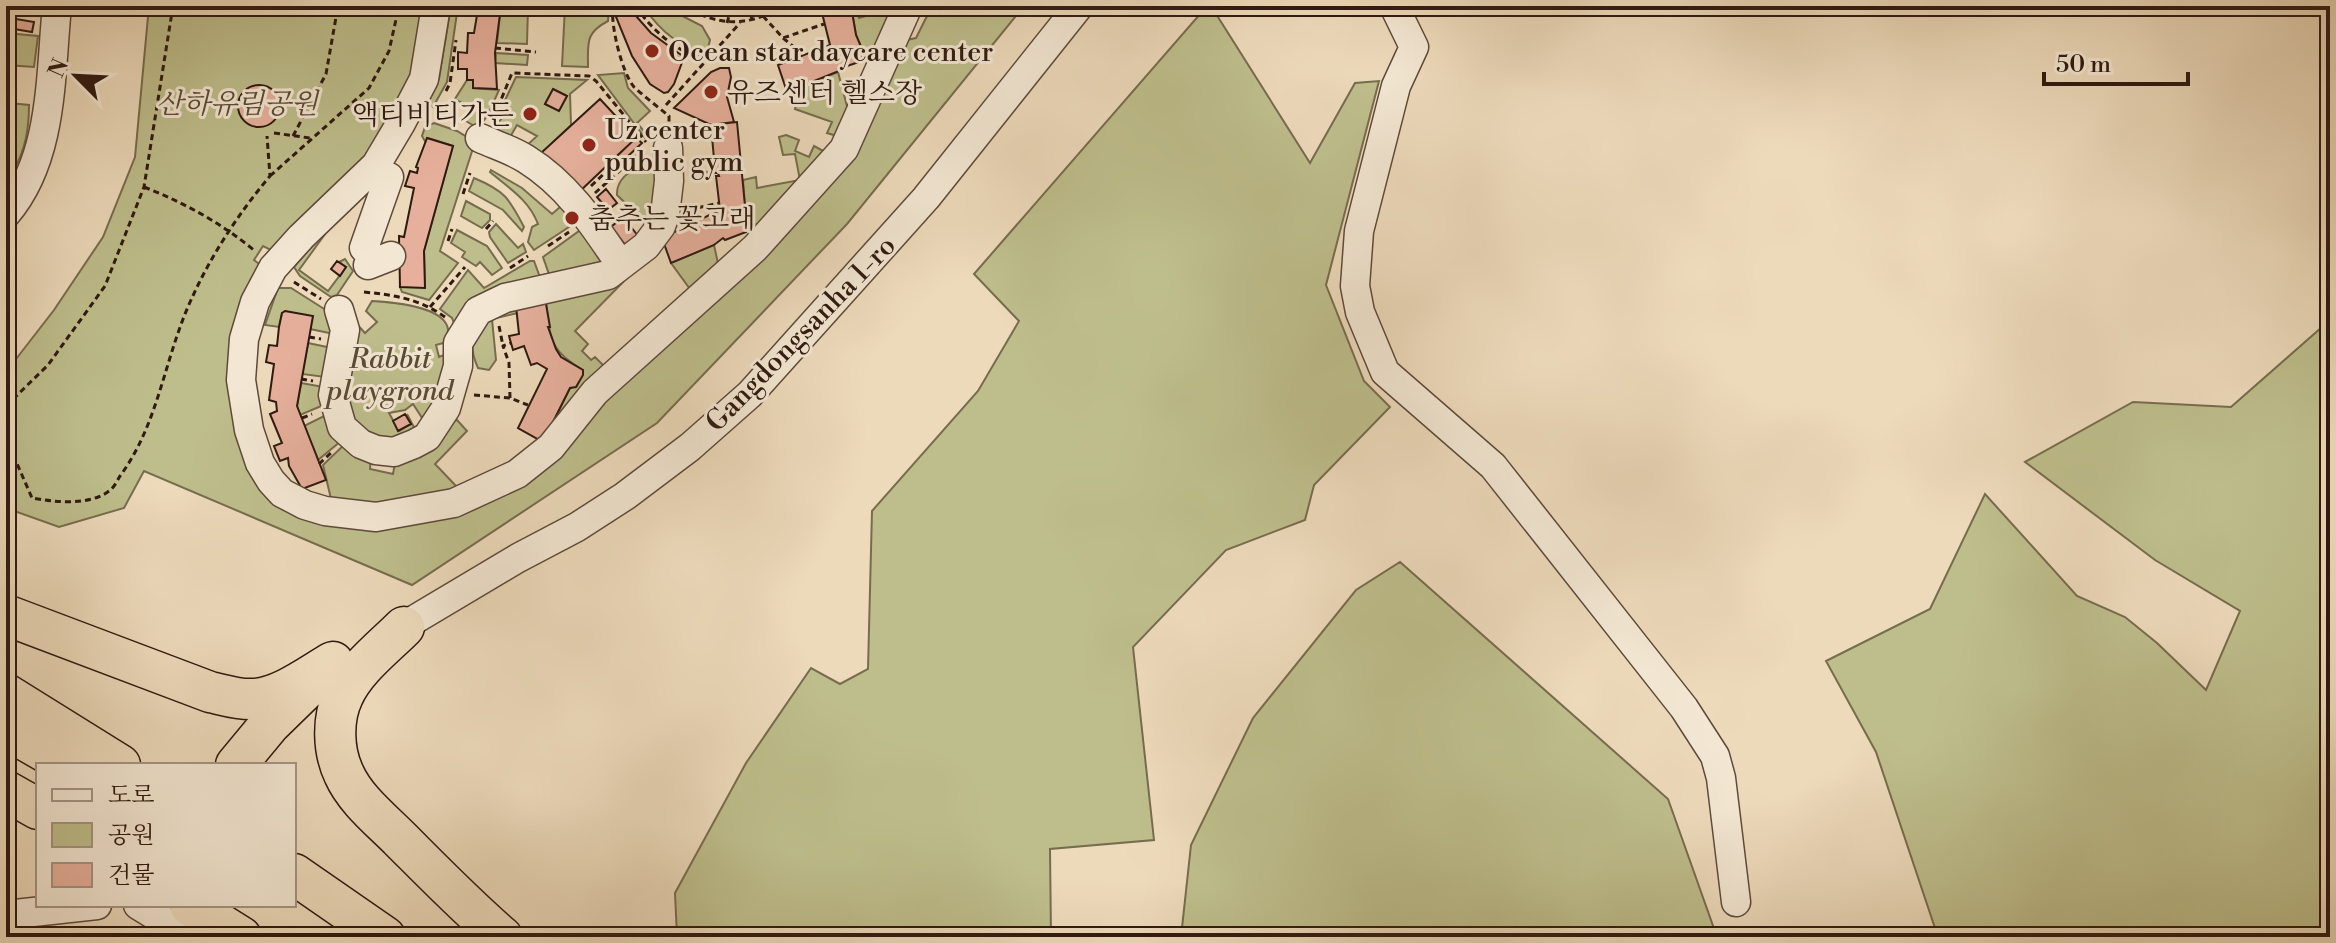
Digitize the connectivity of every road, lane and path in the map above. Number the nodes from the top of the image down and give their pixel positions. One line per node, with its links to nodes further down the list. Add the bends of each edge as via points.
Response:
1 (57, 6): 41 (street, via 40,148 28,181)
2 (173, 6): 37 (path)
3 (338, 6): 29 (path, via 326,74)
4 (399, 6): 30 (path, via 389,51 369,88)
5 (436, 6): 25 (street, via 424,79)
6 (613, 6): 32 (path, via 610,22 631,84 669,116)
7 (636, 6): 24 (path, via 659,33 688,53)
8 (682, 6): 17 (path)
9 (732, 6): 17 (path)
10 (749, 6): 16 (path)
11 (769, 6): 15 (path)
12 (908, 6): 34 (street, via 844,149 755,248 595,392 551,447 517,474 454,503 376,517 325,511 282,493 260,463 241,380 244,339 263,283 301,237)
13 (1079, 6): 67 (street, Gangdongsanha 1-ro, via 926,198 750,394 625,496)
14 (1394, 6): 77 (street, via 1414,47 1396,86 1359,231 1355,286 1360,312 1385,372 1493,466 1684,708 1715,756)
15 (763, 16): 16 (path); 20 (path)
16 (752, 20): 18 (path)
17 (727, 23): 18 (path)
18 (740, 23): 24 (path)
19 (824, 24): 20 (path)
20 (783, 38): 23 (path)
21 (495, 48): 22 (path)
22 (536, 52)
23 (805, 56)
24 (708, 57): 27 (path)
25 (413, 99): 28 (path); 34 (street)
26 (452, 105): 28 (path)
27 (666, 105)
28 (442, 116): 31 (path)
29 (293, 136): 30 (path); 36 (path, via 276,133 267,138)
30 (312, 138): 36 (path)
31 (480, 138): 40 (street, via 519,141 534,165 568,192); 40 (path, via 512,73 589,76 596,81 648,145)
32 (668, 148): 42 (street)
33 (610, 168): 40 (path)
34 (391, 173): 52 (street)
35 (470, 173): 38 (path)
36 (270, 176): 46 (path)
37 (144, 187): 46 (path); 64 (path, via 105,286 48,365)
38 (463, 194)
39 (719, 203): 42 (path)
40 (579, 209): 48 (path); 51 (street)
41 (6, 214)
42 (665, 215): 51 (street, via 646,246)
43 (493, 221): 45 (path)
44 (452, 229): 47 (path)
45 (486, 229)
46 (230, 230): 49 (path); 65 (path, via 190,302 149,428 109,491 62,504 32,498)
47 (448, 241)
48 (548, 246)
49 (258, 253)
50 (528, 256): 54 (path)
51 (620, 264): 58 (street, via 608,275 488,305 478,311)
52 (371, 265): 55 (path, via 391,294)
53 (465, 267): 55 (path)
54 (510, 268)
55 (430, 307): 58 (path, via 447,319)
56 (339, 310): 61 (street, via 345,330 333,395 350,436 376,450 394,452 414,444 439,422)
57 (507, 320): 60 (path, via 499,322)
58 (458, 343): 61 (street)
59 (511, 343): 60 (path)
60 (503, 346): 62 (path)
61 (450, 393): 62 (path)
62 (510, 398): 63 (path)
63 (528, 405)
64 (6, 406)
65 (6, 426)
66 (6, 615): 68 (highway, via 234,697 271,695)
67 (404, 627): 68 (street, Gangdongsanha 1-ro); 87 (highway, via 357,674 343,696 337,715 344,775 362,801)
68 (333, 662): 73 (highway)
69 (6, 694): 72 (highway)
70 (6, 729): 71 (highway)
71 (65, 763)
72 (117, 763)
73 (238, 763)
74 (6, 791): 75 (highway)
75 (36, 808)
76 (296, 875): 86 (highway)
77 (1736, 902)
78 (296, 904): 85 (highway)
79 (79, 907): 82 (street)
80 (141, 907): 83 (street)
81 (193, 907): 84 (highway)
82 (6, 915)
83 (190, 937)
84 (241, 937)
85 (349, 937)
86 (385, 937)
87 (502, 937)

